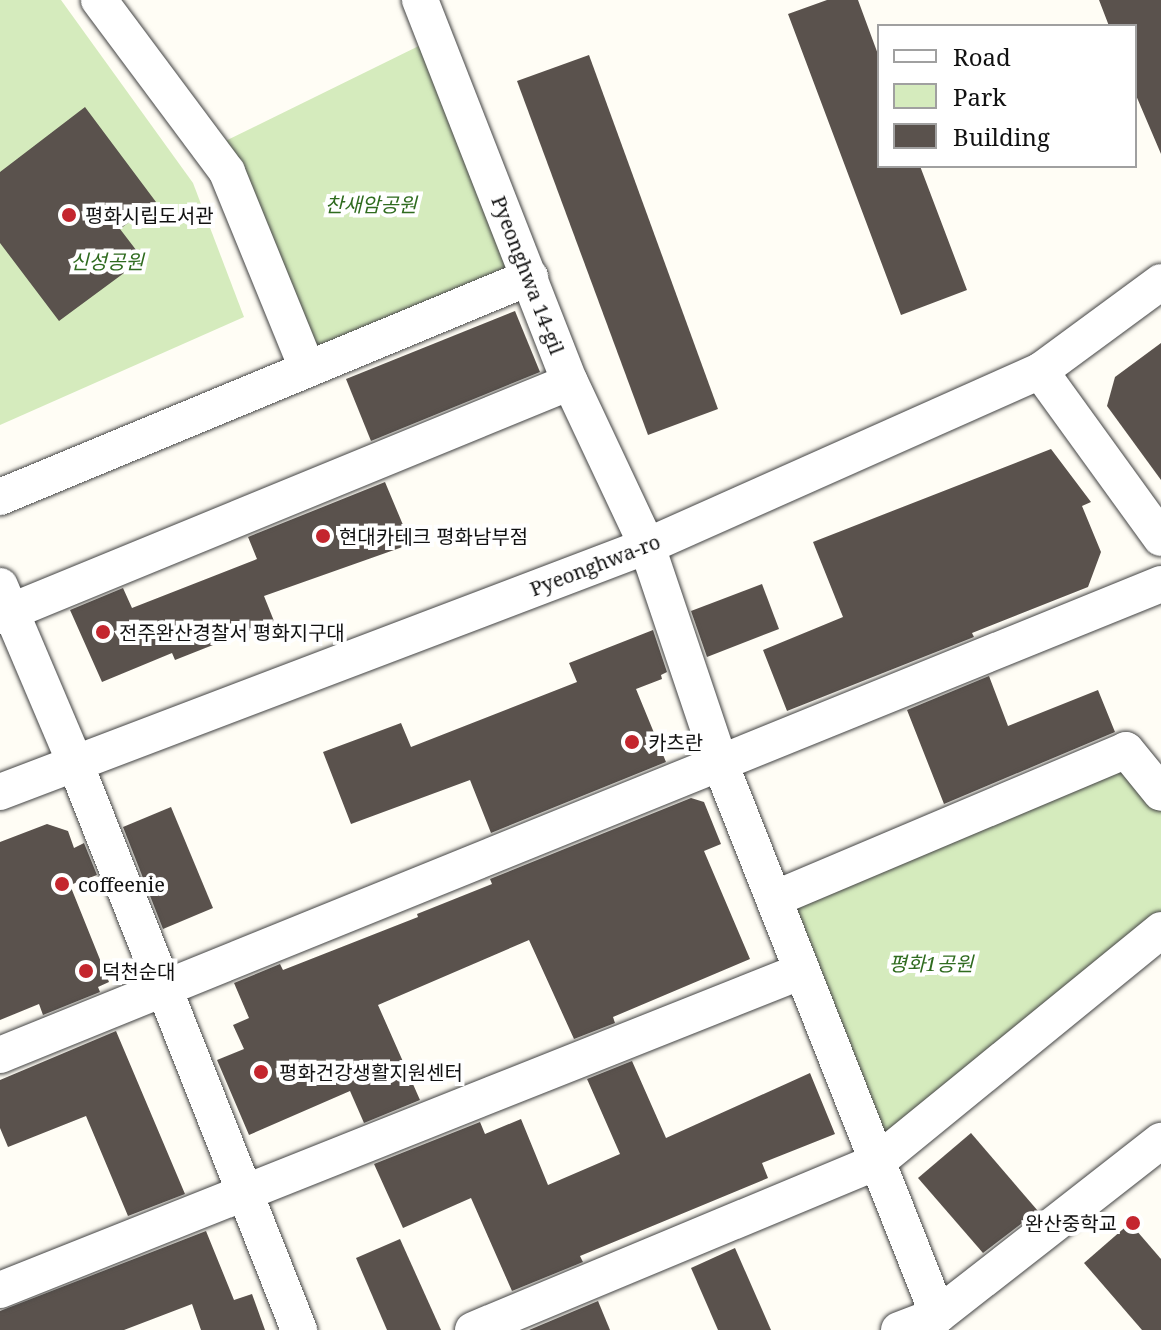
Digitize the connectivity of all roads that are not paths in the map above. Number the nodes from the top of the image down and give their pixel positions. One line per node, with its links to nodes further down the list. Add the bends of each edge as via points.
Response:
1 (99, 0): 5 (street, via 227,172)
2 (420, 0): 3 (street, Pyeonghwa 14-gil)
3 (530, 277): 5 (street); 7 (street, Pyeonghwa 14-gil)
4 (1161, 282): 6 (street, Pyeonghwa-ro)
5 (307, 368): 8 (street)
6 (1040, 371): 9 (street); 10 (street, Pyeonghwa-ro)
7 (570, 382): 10 (street, Pyeonghwa 14-gil); 12 (street)
8 (0, 497)
9 (1161, 538)
10 (647, 546): 13 (street, Pyeonghwa-ro); 14 (street, Pyeonghwa 14-gil)
11 (1161, 584): 14 (street)
12 (3, 605): 13 (street)
13 (75, 763): 15 (street, Pyeonghwa-ro); 20 (street)
14 (720, 763): 17 (street, Pyeonghwa 14-gil); 20 (street)
15 (0, 792)
16 (1161, 793): 17 (street, via 1126,750)
17 (774, 899): 19 (street, Pyeonghwa 14-gil)
18 (1161, 930): 23 (street)
19 (802, 971): 23 (street, Pyeonghwa 14-gil); 24 (street)
20 (163, 990): 21 (street); 24 (street)
21 (0, 1055)
22 (1161, 1141): 26 (street)
23 (877, 1162): 26 (street, Pyeonghwa 14-gil); 28 (street)
24 (245, 1194): 25 (street); 27 (street)
25 (0, 1290)
26 (938, 1315): 29 (street)
27 (299, 1330)
28 (473, 1330)
29 (899, 1330)

